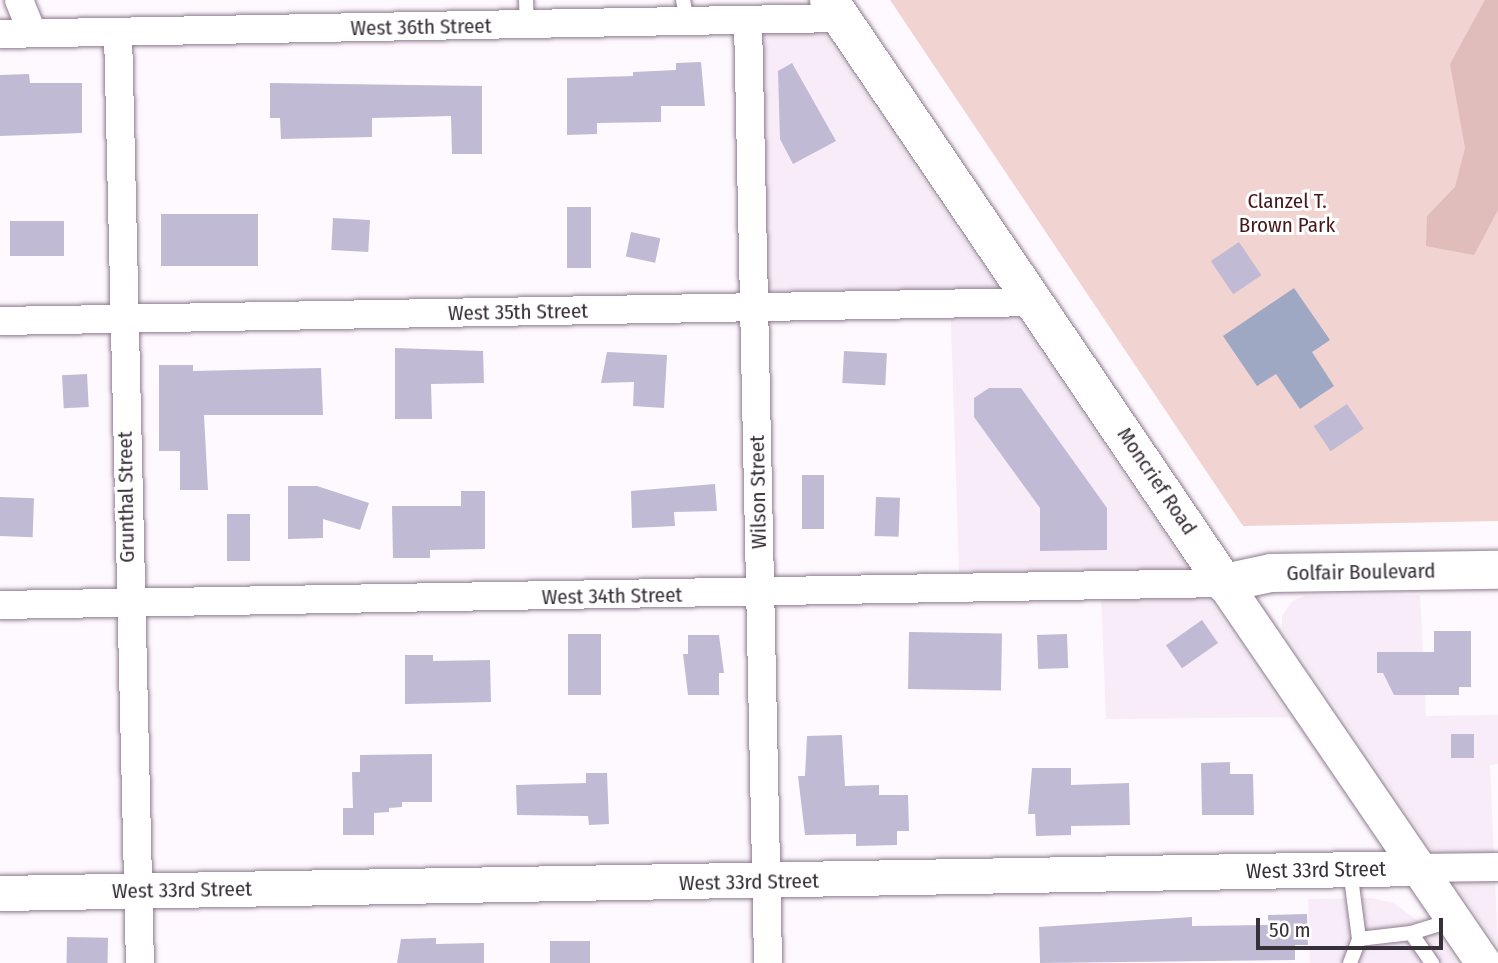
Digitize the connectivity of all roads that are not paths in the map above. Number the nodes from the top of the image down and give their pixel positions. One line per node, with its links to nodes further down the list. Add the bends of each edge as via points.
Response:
1 (19, 0): 7 (street)
2 (835, 9): 5 (street, West 36th Street); 9 (main road, Moncrief Road)
3 (685, 11): 4 (street, West 36th Street); 5 (street, West 36th Street)
4 (526, 12): 6 (street, West 36th Street)
5 (748, 21): 10 (street, Wilson Street)
6 (118, 32): 7 (street, West 36th Street); 11 (street, Grunthal Street)
7 (32, 33): 8 (street, West 36th Street)
8 (0, 34)
9 (1035, 302): 10 (street, West 35th Street); 14 (main road, Moncrief Road)
10 (755, 308): 11 (street, West 35th Street); 15 (street, Wilson Street)
11 (122, 318): 12 (street, West 35th Street); 16 (street, Grunthal Street)
12 (0, 321)
13 (1498, 570): 14 (main road, Golfair Boulevard, via 1271,573)
14 (1224, 583): 15 (street, West 34th Street); 19 (street, Moncrief Road)
15 (760, 594): 16 (street, West 34th Street); 21 (street, Wilson Street)
16 (128, 604): 17 (street, West 34th Street); 22 (street, Grunthal Street)
17 (0, 605)
18 (1498, 867): 19 (street, West 33rd Street)
19 (1417, 868): 20 (street, West 33rd Street); 24 (street, Moncrief Road)
20 (1350, 870): 21 (street, West 33rd Street); 26 (lane)
21 (768, 882): 22 (street, West 33rd Street); 29 (street, Wilson Street)
22 (137, 890): 23 (street, West 33rd Street); 28 (street, Grunthal Street)
23 (0, 893)
24 (1454, 920): 25 (lane); 27 (street, Moncrief Road)
25 (1410, 933): 26 (lane); 31 (lane)
26 (1359, 939): 30 (lane)
27 (1475, 961)
28 (140, 963)
29 (768, 963)
30 (1350, 963)
31 (1432, 963)

